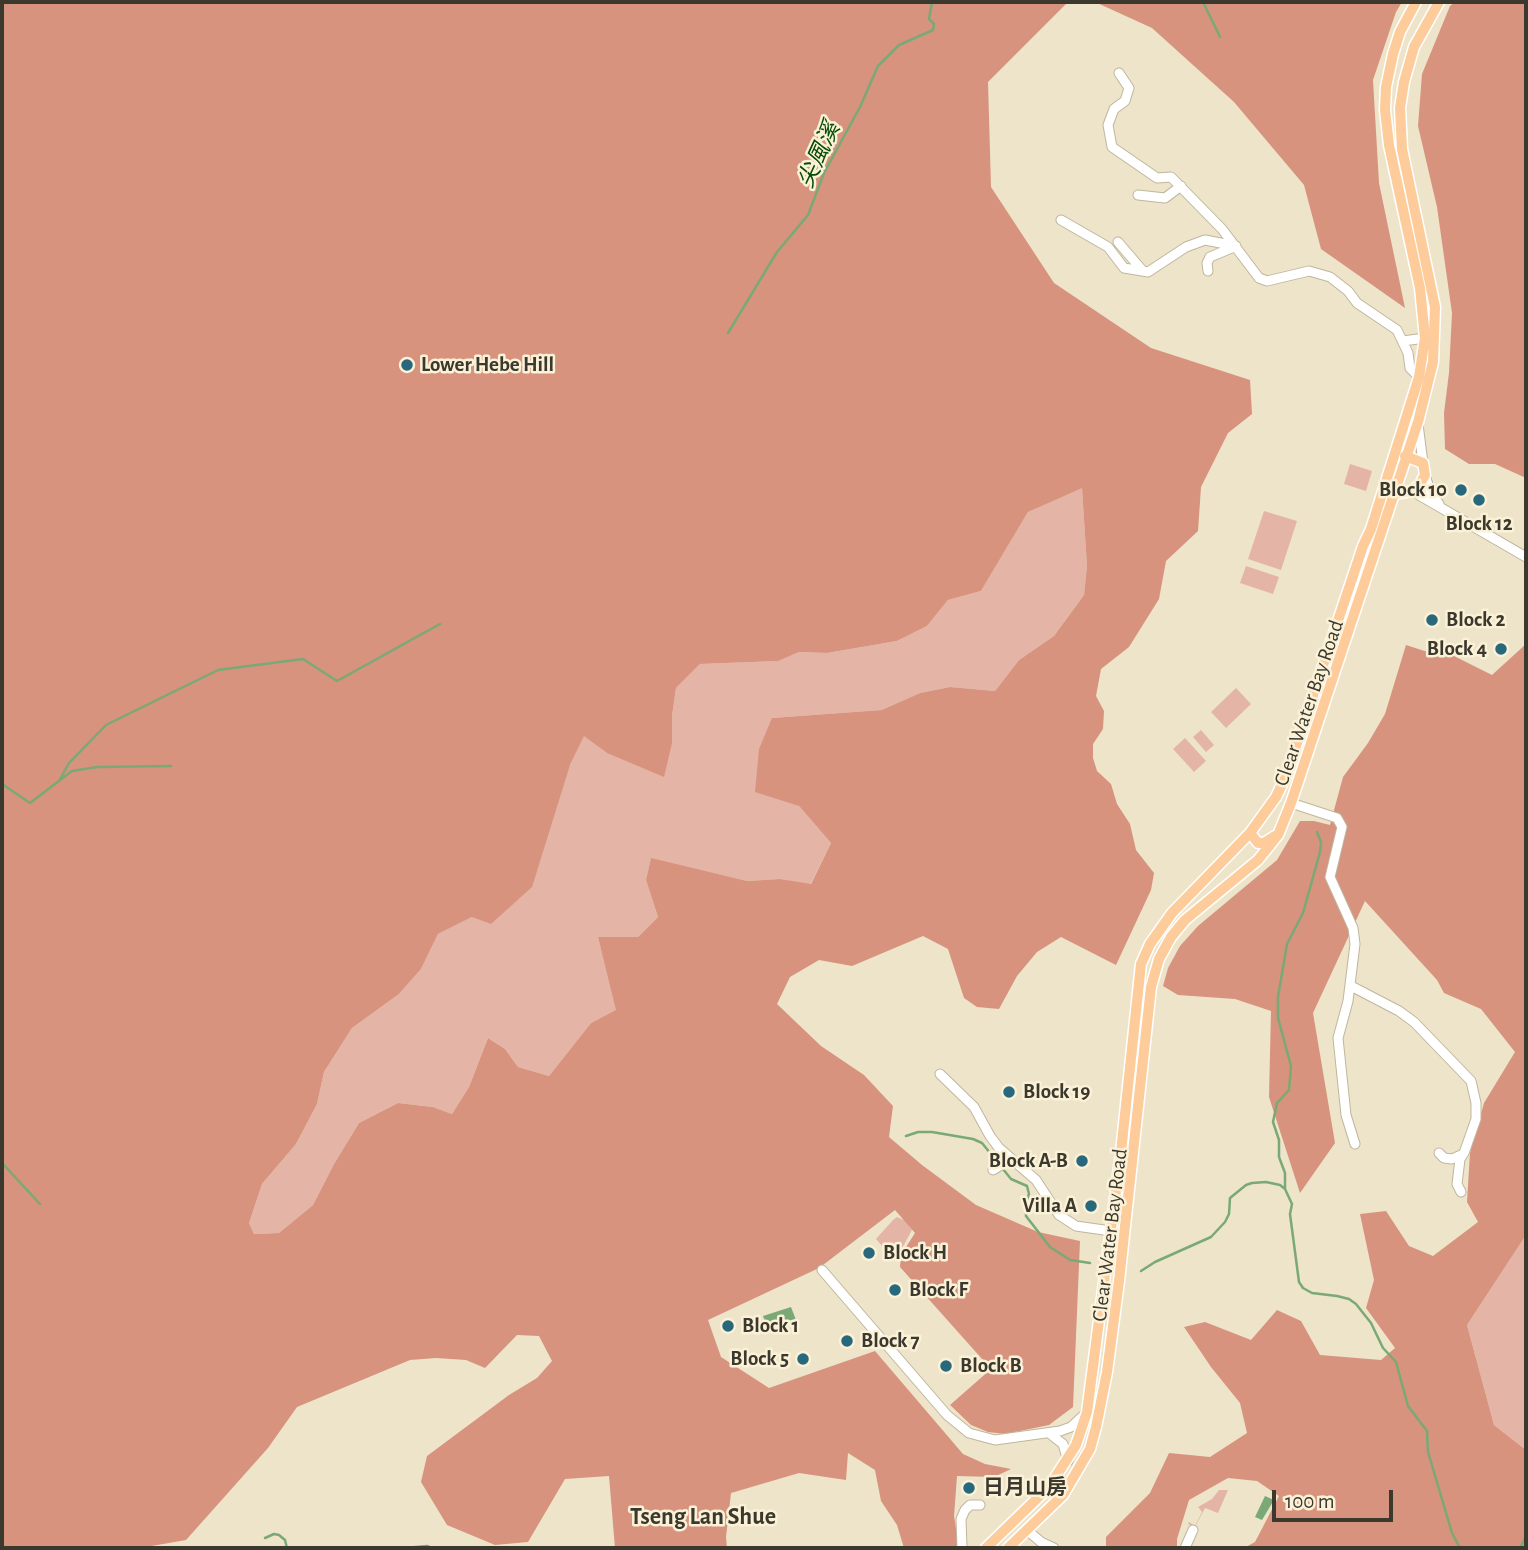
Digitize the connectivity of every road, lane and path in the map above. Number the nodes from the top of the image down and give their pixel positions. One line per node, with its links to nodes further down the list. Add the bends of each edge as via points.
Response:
1 (1416, 2): 11 (main road, Clear Water Bay Road, via 1392,54 1385,110 1418,276)
2 (1439, 2): 14 (main road, Clear Water Bay Road, via 1414,47 1400,108 1402,149 1435,307 1433,362)
3 (1119, 73): 4 (street, via 1129,88 1108,125 1112,147 1157,178 1171,177)
4 (1181, 186): 5 (street, via 1165,198); 8 (street)
5 (1138, 195)
6 (1060, 220): 9 (street, via 1108,247 1124,268)
7 (1118, 242): 9 (street)
8 (1236, 246): 9 (street, via 1194,242 1149,272); 10 (street, via 1210,257); 12 (street, via 1259,278 1267,281 1309,271 1330,278 1374,316 1390,323)
9 (1142, 270)
10 (1209, 271)
11 (1425, 338): 12 (street); 13 (main road, Clear Water Bay Road)
12 (1403, 341): 13 (street, via 1410,368)
13 (1419, 377): 17 (main road, Clear Water Bay Road)
14 (1418, 422): 15 (main road, Clear Water Bay Road); 16 (street)
15 (1405, 456): 16 (main road); 17 (main road); 20 (main road, Clear Water Bay Road)
16 (1423, 463): 18 (main road)
17 (1390, 473): 24 (main road, Clear Water Bay Road, via 1286,776)
18 (1425, 475): 19 (main road); 21 (street)
19 (1412, 491): 20 (main road); 21 (street)
20 (1394, 494): 23 (main road, Clear Water Bay Road)
21 (1443, 508): 22 (street)
22 (1526, 557)
23 (1291, 803): 25 (main road, Clear Water Bay Road); 26 (street, via 1336,818 1342,827 1331,877 1353,928)
24 (1250, 833): 25 (main road, via 1264,844); 34 (main road, Clear Water Bay Road, via 1172,913 1142,964)
25 (1278, 835): 41 (main road, Clear Water Bay Road, via 1258,860 1185,920 1159,958 1150,1000 1107,1372 1096,1427 1077,1474)
26 (1351, 986): 28 (street, via 1338,1038 1346,1115); 30 (street, via 1414,1022 1471,1081 1476,1119)
27 (940, 1074): 31 (street, via 974,1107)
28 (1355, 1144)
29 (1439, 1153): 30 (street, via 1452,1159)
30 (1464, 1153): 33 (street, via 1457,1184)
31 (1008, 1161): 32 (street); 34 (street, via 1036,1180 1059,1215 1076,1226)
32 (995, 1169)
33 (1461, 1192)
34 (1111, 1231): 36 (main road, Clear Water Bay Road)
35 (822, 1270): 37 (street, via 957,1425 995,1440)
36 (1087, 1412): 37 (street, via 1071,1427); 38 (main road, Clear Water Bay Road)
37 (1049, 1433): 38 (street, via 1063,1444)
38 (1068, 1461): 43 (main road, Clear Water Bay Road, via 1049,1487)
39 (980, 1505): 42 (street, via 970,1505 961,1519)
40 (1193, 1530): 46 (street)
41 (1028, 1531): 44 (main road, Clear Water Bay Road); 45 (street)
42 (962, 1548)
43 (986, 1548)
44 (1008, 1548)
45 (1055, 1548)
46 (1185, 1548)

